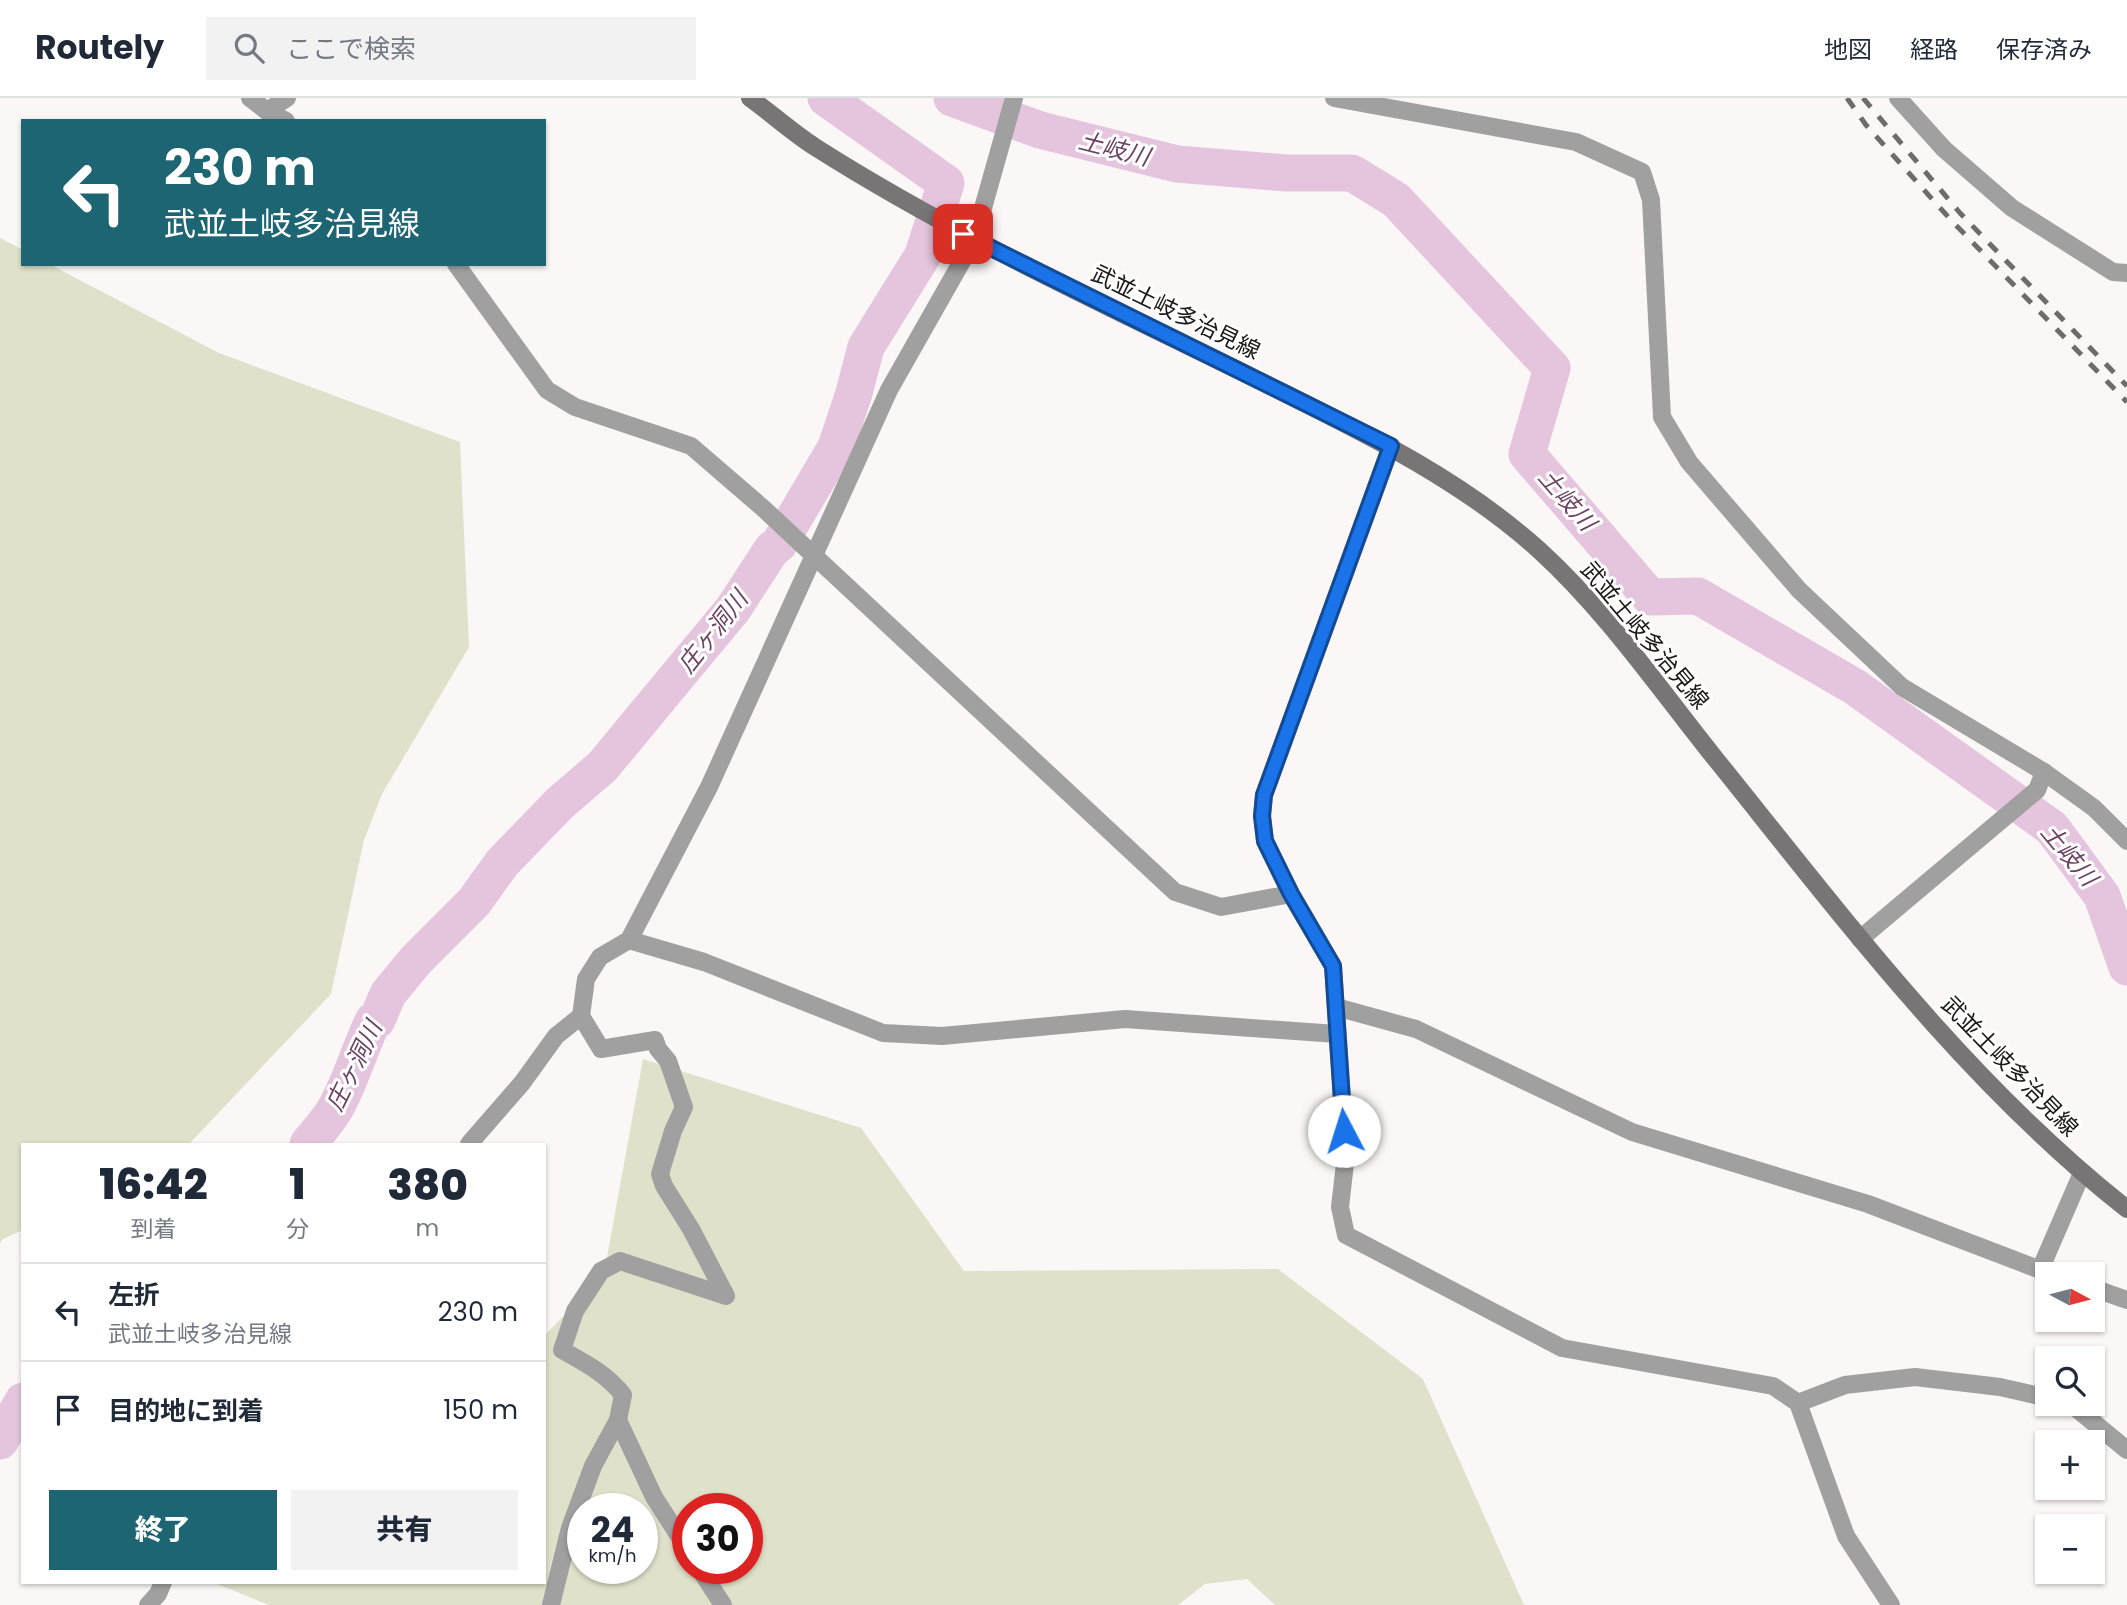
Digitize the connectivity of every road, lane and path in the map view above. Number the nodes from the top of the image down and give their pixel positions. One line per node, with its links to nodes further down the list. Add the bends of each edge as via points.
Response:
1 (250, 98): 7 (street)
2 (287, 98): 7 (street)
3 (750, 98): 9 (main road, 武並土岐多治見線, via 812,145 912,205)
4 (1014, 98): 9 (street)
5 (1334, 98): 14 (street, via 1576,142 1642,172 1651,200 1662,417 1689,462 1798,590 1902,687)
6 (1898, 98): 11 (street, via 1944,149 2012,208 2113,272)
7 (267, 111): 8 (street)
8 (282, 119)
9 (972, 233): 12 (main road, 武並土岐多治見線); 13 (street, via 889,390)
10 (458, 266): 13 (street, via 547,390 575,407 691,446)
11 (2127, 273)
12 (1391, 446): 16 (street, via 1264,795 1265,841); 17 (main road, 武並土岐多治見線, via 1508,525 1539,550 1598,612)
13 (815, 556): 16 (street, via 1175,892 1221,907); 18 (street, via 709,787)
14 (2043, 772): 15 (street, via 2094,808); 17 (street, via 2037,790)
15 (2127, 841)
16 (1291, 894): 19 (street, via 1333,966)
17 (1860, 939): 23 (main road, 武並土岐多治見線, via 1974,1070)
18 (629, 940): 20 (street, via 600,957 586,979); 21 (street, via 704,962 883,1033 942,1036 1125,1019)
19 (1336, 1007): 21 (street); 26 (street, via 1416,1028 1632,1132 1868,1204)
20 (581, 1016): 22 (street, via 555,1036); 32 (street, via 601,1049 655,1040 668,1061 684,1107 660,1174 726,1296 620,1261 601,1271 575,1311 562,1350 613,1382 623,1395)
21 (1337, 1034): 30 (street, via 1346,1155 1340,1207 1346,1235 1562,1348 1773,1386)
22 (470, 1143)
23 (2082, 1173): 24 (main road, 武並土岐多治見線); 25 (street)
24 (2127, 1209)
25 (2050, 1262)
26 (2035, 1268)
27 (2105, 1292): 28 (street)
28 (2127, 1300)
29 (2035, 1395): 30 (street, via 1914,1377 1845,1385)
30 (1798, 1403): 40 (street, via 1846,1536)
31 (2086, 1416): 33 (street)
32 (618, 1420): 34 (street); 38 (street, via 593,1466 570,1528)
33 (2127, 1450)
34 (672, 1525)
35 (162, 1584): 37 (street)
36 (709, 1584): 39 (street)
37 (148, 1605)
38 (551, 1605)
39 (723, 1605)
40 (1891, 1605)

